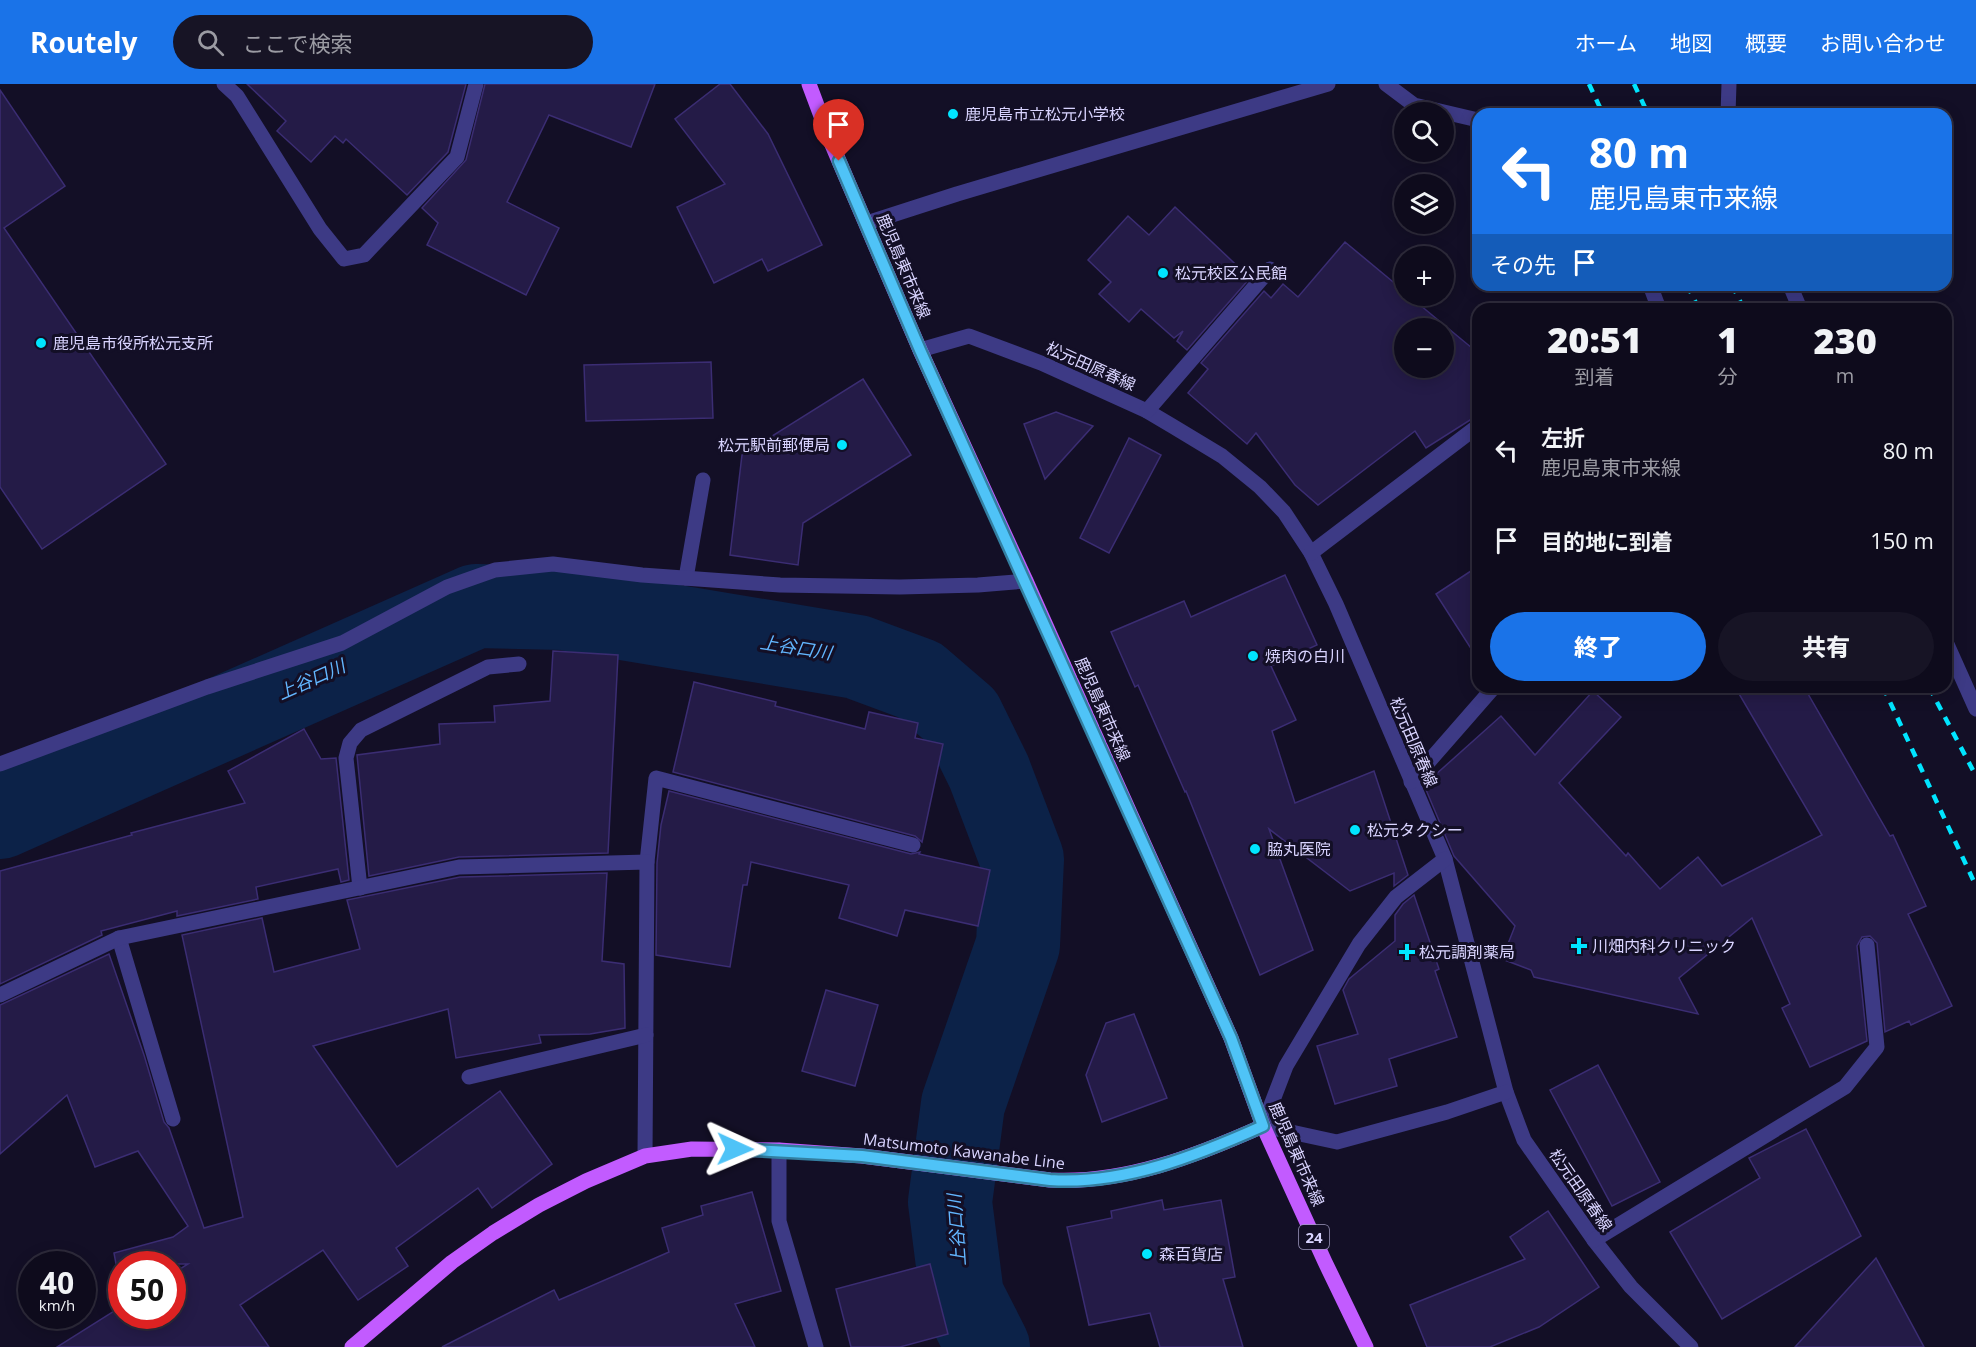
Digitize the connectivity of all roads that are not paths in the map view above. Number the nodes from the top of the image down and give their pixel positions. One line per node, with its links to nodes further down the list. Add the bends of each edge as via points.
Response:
1 (224, 84): 2 (street, via 237,96 320,229 344,259 364,255 457,157)
2 (476, 84)
3 (809, 84): 9 (main road, 鹿児島東市来線 / 24)
4 (1328, 84): 9 (street)
5 (1386, 84): 8 (street, via 1414,105)
6 (1729, 84): 7 (street)
7 (1728, 108)
8 (1472, 119)
9 (867, 223): 11 (main road, 鹿児島東市来線 / 24)
10 (1270, 268): 12 (street)
11 (920, 350): 12 (street, 松元田原春線, via 969,336 1041,363); 17 (main road, 鹿児島東市来線 / 24)
12 (1147, 411): 15 (street, 松元田原春線, via 1221,456 1260,487 1284,512)
13 (1472, 431): 15 (street)
14 (703, 480): 16 (street)
15 (1311, 553): 23 (street, 松元田原春線)
16 (686, 578): 17 (street, via 780,585 900,587); 22 (street, via 553,564 495,570 447,587 342,644 207,687)
17 (1026, 581): 35 (main road, 鹿児島東市来線 / 24, via 1231,1038)
18 (1952, 655): 21 (street)
19 (519, 664): 27 (street, via 488,667 361,730 350,742 346,758)
20 (1489, 693): 23 (street)
21 (1976, 709)
22 (0, 764)
23 (1411, 782): 25 (street, 松元田原春線)
24 (913, 845): 26 (street, via 656,778)
25 (1444, 859): 33 (street, 松元田原春線); 35 (street, via 1396,897 1359,944 1286,1066)
26 (647, 862): 27 (street, via 459,867); 31 (street)
27 (360, 888): 28 (street)
28 (119, 938): 30 (street); 34 (street)
29 (1867, 945): 38 (street, via 1877,1047 1845,1087)
30 (0, 995)
31 (646, 1035): 32 (street); 37 (street)
32 (469, 1077)
33 (1506, 1092): 35 (street, via 1337,1142); 38 (street, 松元田原春線, via 1524,1140)
34 (173, 1119)
35 (1263, 1126): 36 (main road, Matsumoto Kawanabe Line, via 1156,1167 1080,1182); 41 (main road, 鹿児島東市来線 / 24)
36 (779, 1150): 37 (main road, Matsumoto Kawanabe Line, via 692,1149); 40 (street, via 778,1221)
37 (645, 1156): 39 (main road, Matsumoto Kawanabe Line, via 539,1205 493,1233 452,1262)
38 (1594, 1240): 42 (street, 松元田原春線, via 1631,1287)
39 (352, 1347)
40 (816, 1347)
41 (1366, 1347)
42 (1692, 1347)

